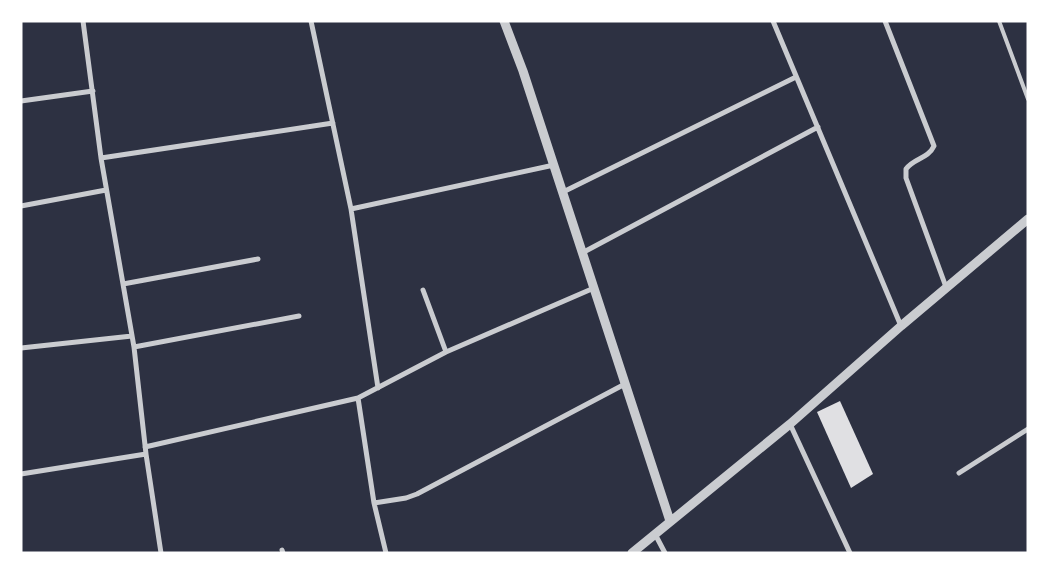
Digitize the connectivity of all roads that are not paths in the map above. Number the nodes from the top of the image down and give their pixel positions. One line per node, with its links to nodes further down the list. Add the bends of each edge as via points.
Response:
1 (83, 21): 8 (street)
2 (311, 21): 11 (street)
3 (504, 21): 14 (street)
4 (773, 21): 7 (street)
5 (885, 21): 23 (street, via 934,146 931,153 909,165 906,178)
6 (999, 21): 9 (lane)
7 (796, 77): 12 (street); 16 (street)
8 (92, 91): 10 (street); 13 (street)
9 (1028, 99)
10 (21, 101)
11 (333, 123): 13 (street); 18 (street)
12 (818, 126): 20 (street); 27 (street)
13 (100, 158): 15 (street)
14 (554, 165): 16 (street); 18 (street)
15 (106, 190): 17 (street); 22 (street)
16 (563, 192): 20 (street)
17 (21, 206)
18 (351, 209): 33 (street)
19 (1028, 219): 23 (street)
20 (582, 253): 24 (street)
21 (258, 259): 22 (street)
22 (123, 284): 28 (street)
23 (946, 287): 27 (street)
24 (594, 288): 31 (street); 32 (street)
25 (423, 290): 31 (street)
26 (299, 316): 29 (street)
27 (901, 326): 35 (street)
28 (132, 336): 29 (street); 30 (street)
29 (134, 347): 37 (street)
30 (21, 348)
31 (446, 352): 33 (street)
32 (625, 384): 41 (street, via 417,494); 42 (street)
33 (378, 388): 34 (street)
34 (358, 398): 37 (street); 41 (street)
35 (790, 424): 42 (street); 48 (street)
36 (1028, 429): 39 (street)
37 (145, 447): 38 (street)
38 (146, 454): 40 (street); 44 (street)
39 (959, 472)
40 (21, 474)
41 (374, 503): 45 (street)
42 (670, 521): 43 (street)
43 (655, 534): 46 (street); 47 (street)
44 (161, 553)
45 (386, 553)
46 (632, 553)
47 (665, 553)
48 (850, 553)

